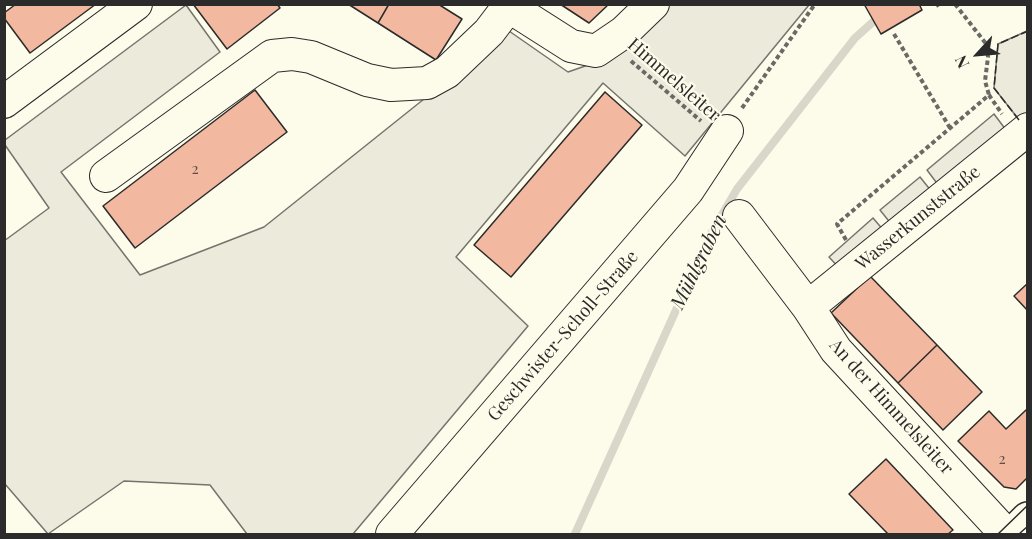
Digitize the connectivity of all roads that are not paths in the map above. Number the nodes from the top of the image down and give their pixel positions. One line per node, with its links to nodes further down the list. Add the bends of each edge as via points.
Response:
1 (136, 4): 4 (street)
2 (653, 4): 3 (street, via 596,51 571,46)
3 (506, 6): 7 (street, via 489,32 447,72 427,83 391,85 367,80 311,57 272,56)
4 (8, 92)
5 (1023, 133): 9 (street, Wasserkunststraße)
6 (724, 135): 11 (street, Geschwister-Scholl-Straße, via 688,190)
7 (106, 176)
8 (739, 216): 9 (street, An der Himmelsleiter)
9 (808, 307): 12 (street, An der Himmelsleiter, via 836,350)
10 (1028, 519): 13 (main road)
11 (392, 534)
12 (1006, 534)
13 (1013, 534)

